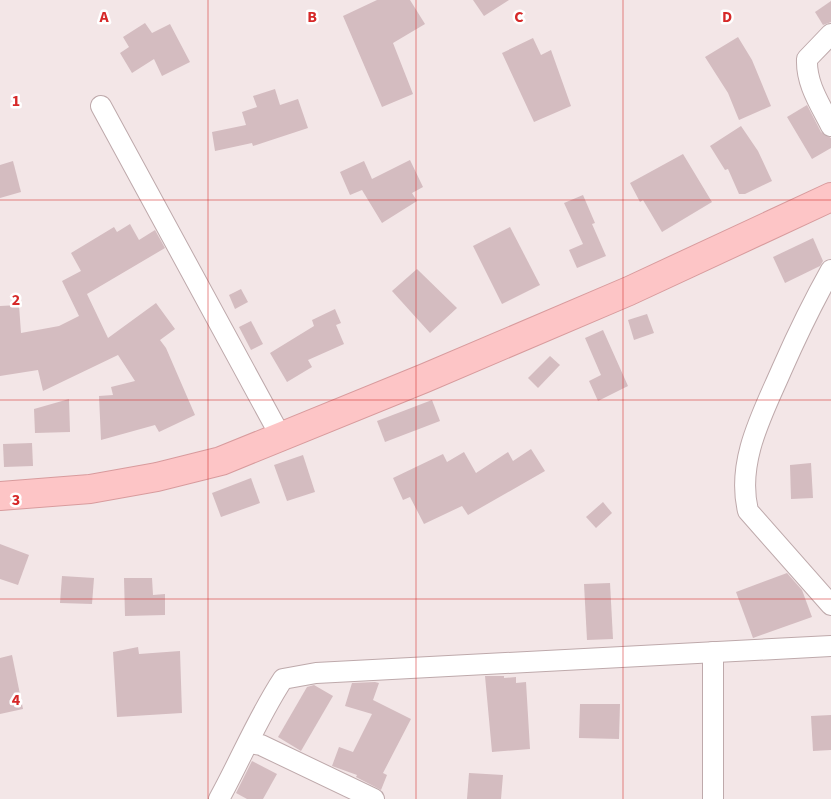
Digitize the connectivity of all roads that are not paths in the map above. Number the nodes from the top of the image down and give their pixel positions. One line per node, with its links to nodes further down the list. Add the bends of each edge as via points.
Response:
1 (831, 34): 3 (street, via 807,59 806,73)
2 (101, 106): 6 (street)
3 (831, 126)
4 (831, 196): 6 (street, via 629,292)
5 (831, 270): 8 (street, via 811,305 754,433 746,471 748,511)
6 (281, 437): 7 (street, via 221,461 157,477 90,489)
7 (0, 496)
8 (831, 605)
9 (831, 646): 10 (street)
10 (713, 652): 11 (street, via 316,673 283,680 260,718); 14 (street)
11 (250, 743): 12 (street); 13 (street, via 262,745)
12 (219, 799)
13 (374, 799)
14 (713, 799)

